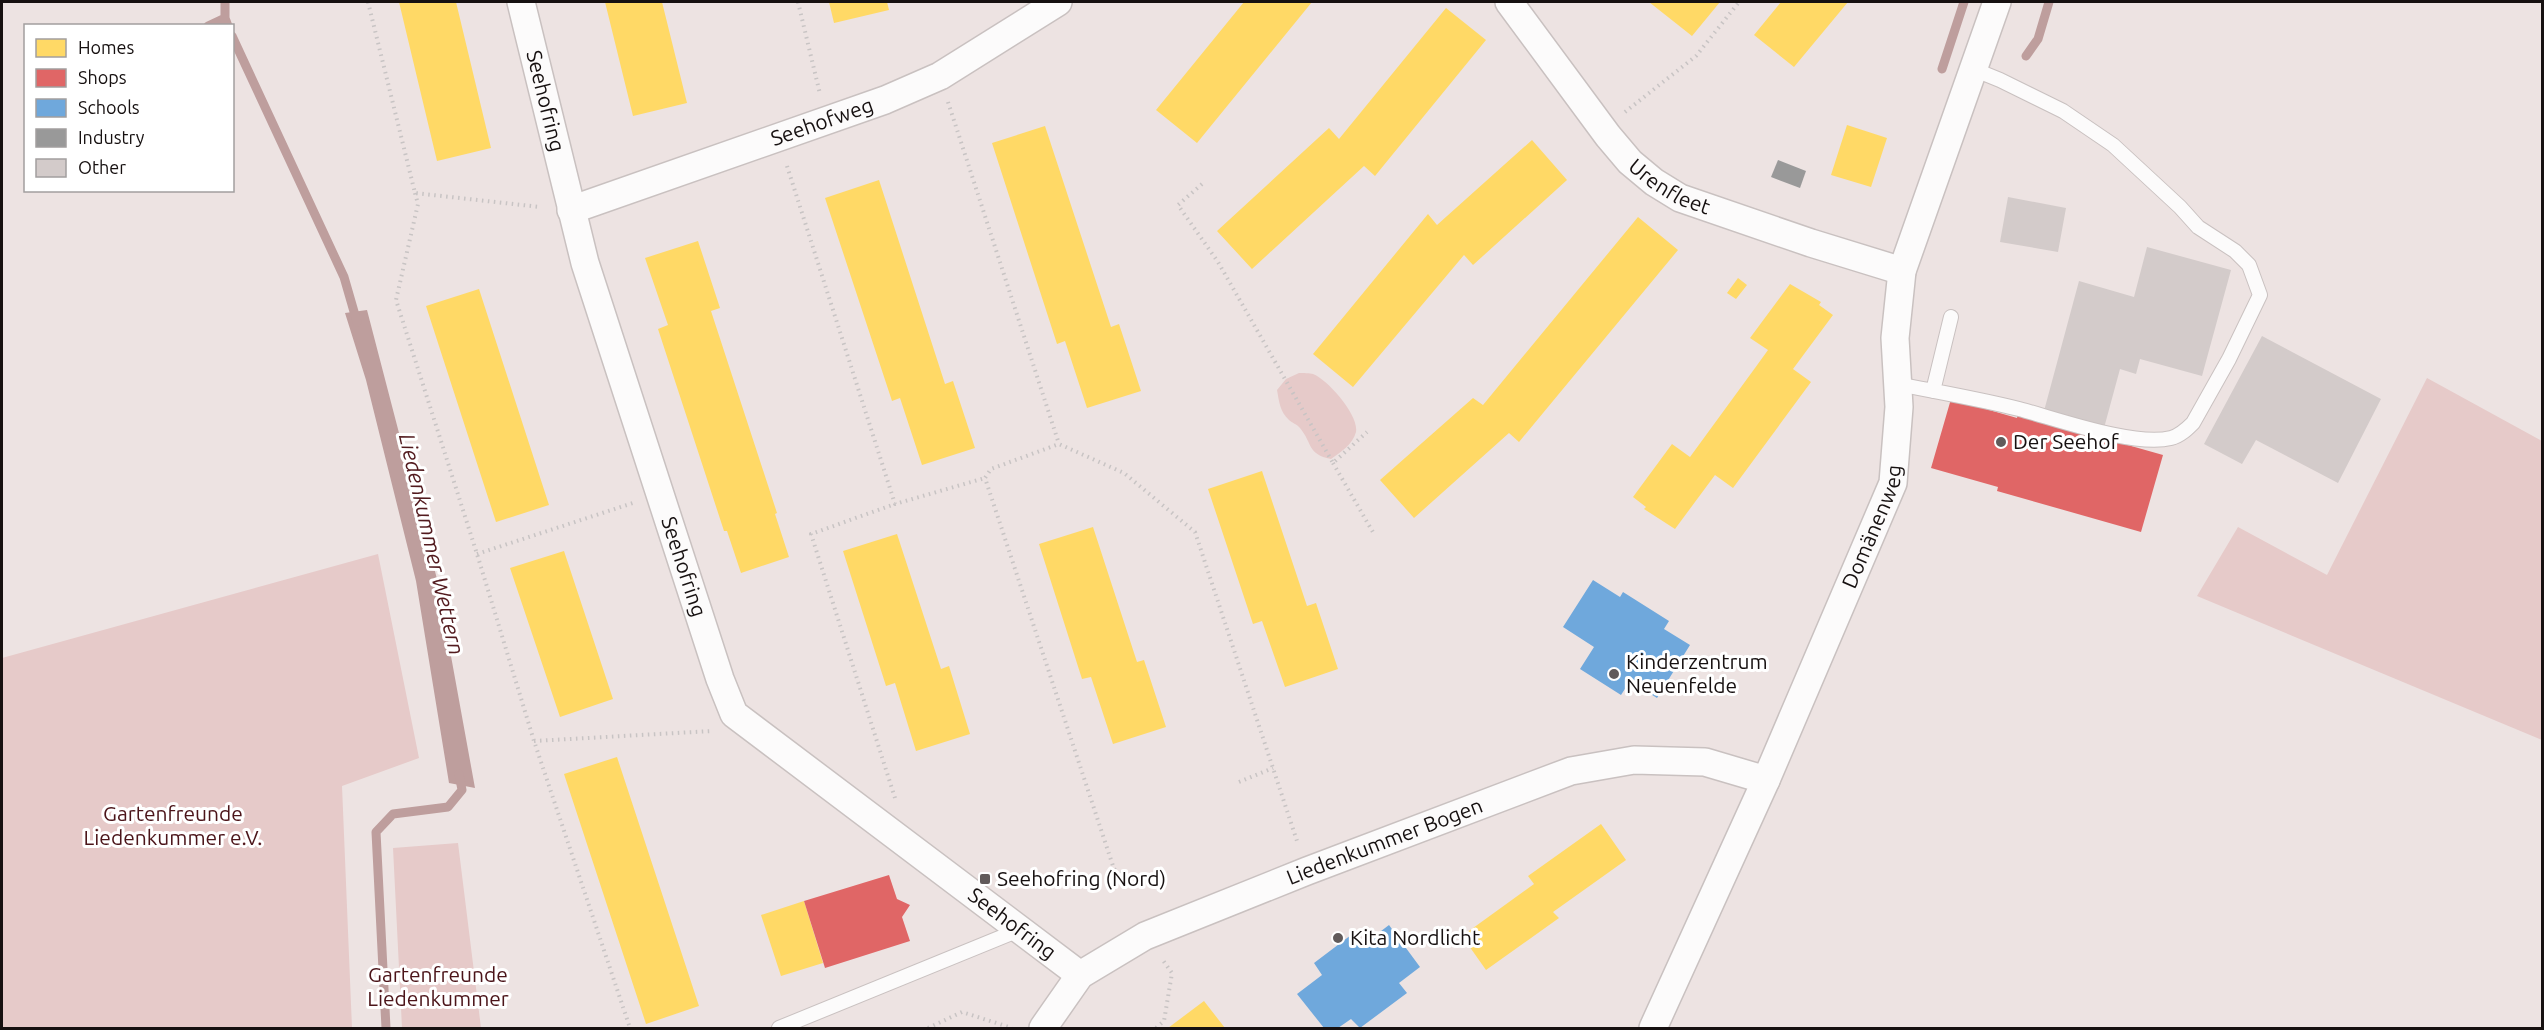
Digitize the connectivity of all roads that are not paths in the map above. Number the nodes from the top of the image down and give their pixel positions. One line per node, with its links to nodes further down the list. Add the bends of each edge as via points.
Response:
1 (521, 2): 6 (street, Seehofring)
2 (1058, 2): 6 (street, Seehofweg, via 940,76 885,100)
3 (1509, 2): 7 (street, Urenfleet, via 1608,136 1654,182 1691,201)
4 (1997, 2): 5 (street, Domänenweg)
5 (1973, 69): 7 (street, Domänenweg); 10 (lane, via 2063,111 2113,145 2198,227 2249,265 2260,295 2193,423 2172,438 2123,436)
6 (571, 210): 12 (street, Seehofring, via 734,714)
7 (1902, 271): 9 (street, Domänenweg, via 1895,338)
8 (1951, 317): 10 (lane)
9 (1898, 384): 10 (lane); 11 (street, Domänenweg, via 1893,483)
10 (1933, 391)
11 (1766, 780): 13 (street, Liedenkummer Bogen, via 1705,762 1634,760 1571,771 1144,936); 16 (street, Domänenweg)
12 (1019, 930): 13 (street, Seehofring); 14 (lane)
13 (1080, 975): 15 (street, Liedenkummer Bogen)
14 (778, 1029)
15 (1043, 1029)
16 (1653, 1029)

